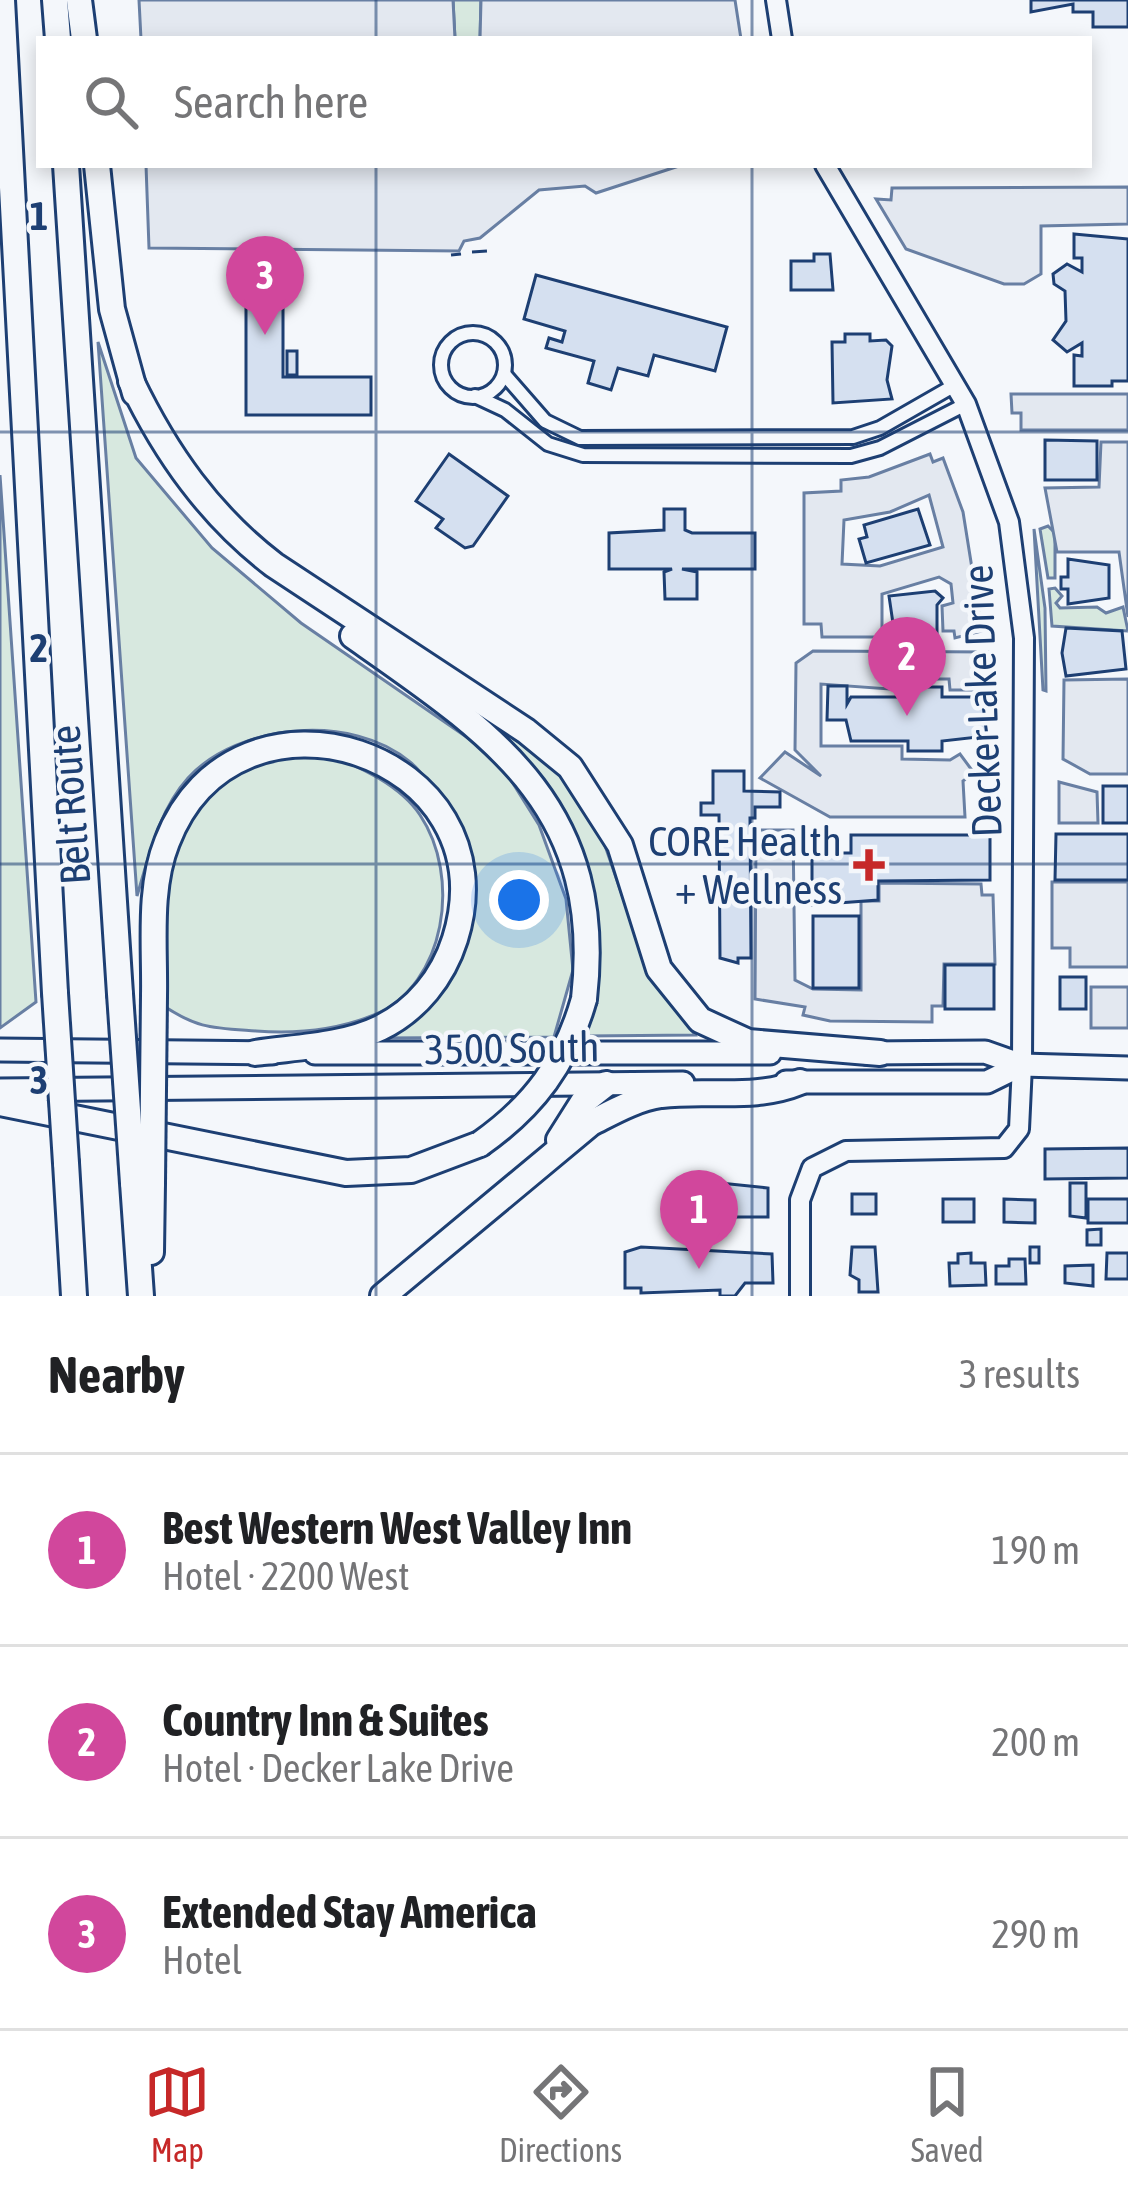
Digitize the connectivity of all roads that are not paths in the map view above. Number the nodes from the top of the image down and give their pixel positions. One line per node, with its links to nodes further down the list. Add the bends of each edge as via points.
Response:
1 (55, 0): 5 (highway)
2 (79, 0): 6 (highway)
3 (776, 0): 7 (street)
4 (1, 1): 27 (highway, Belt Route, bridge)
5 (58, 36)
6 (84, 36)
7 (782, 36)
8 (66, 168): 26 (highway, Belt Route, bridge, via 120,994)
9 (97, 168): 12 (highway, via 112,309)
10 (827, 168): 13 (street, Decker Lake Drive)
11 (504, 374): 13 (street, via 554,428 605,440 853,437); 14 (street, via 492,391); 14 (street, via 494,340 468,333 452,341 443,375 454,390)
12 (131, 381): 18 (highway, via 181,469 236,534 526,731 582,782 620,845 659,969 690,1012 748,1042); 24 (highway, bridge, via 167,465 216,532 459,710 522,770 554,819 578,879 587,936 584,999 551,1077 517,1115 480,1144 412,1170 346,1173)
13 (955, 385): 15 (street, Decker Lake Drive)
14 (475, 396): 15 (street, via 559,449 609,457 851,456)
15 (966, 404): 19 (street, Decker Lake Drive, via 1006,510 1023,607)
16 (0, 1050): 17 (main road, 3500 South)
17 (255, 1053): 18 (main road, 3500 South); 26 (highway, bridge, via 381,1027 418,1001 446,961 461,899 454,847 431,802 386,763 341,746 292,744 245,757 183,811 162,856)
18 (880, 1053): 19 (main road, 3500 South, via 985,1052)
19 (1022, 1065): 20 (main road, 3500 South); 21 (main road, 3500 South, via 988,1082); 30 (street, Decker Lake Drive, via 1019,1129 1004,1148 846,1150 812,1168 800,1200)
20 (1128, 1068)
21 (800, 1082): 22 (main road, 3500 South); 25 (highway, via 770,1094 641,1099 591,1123)
22 (606, 1084): 23 (main road, 3500 South); 25 (highway, via 583,1102)
23 (0, 1090)
24 (0, 1103)
25 (539, 1165): 29 (highway)
26 (143, 1183): 28 (highway, Belt Route)
27 (74, 1296)
28 (144, 1296)
29 (382, 1296)
30 (800, 1296)

